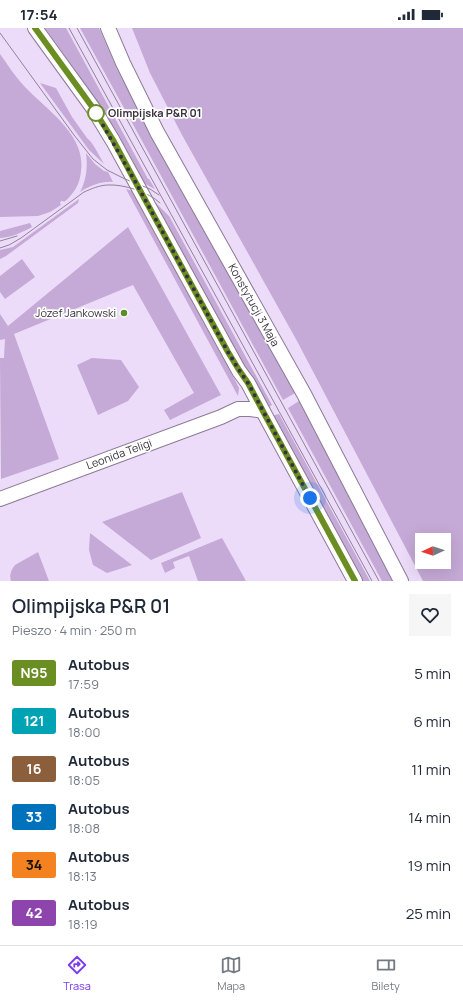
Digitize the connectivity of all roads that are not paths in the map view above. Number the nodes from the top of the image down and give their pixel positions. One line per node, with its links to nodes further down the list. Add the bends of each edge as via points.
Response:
1 (35, 28): 3 (street, via 113,140)
2 (108, 28): 8 (street, Konstytucji 3 Maja, via 122,63 157,132 300,387)
3 (239, 370): 4 (street, via 243,394); 5 (street)
4 (238, 409): 5 (street, Leonida Teligi); 6 (street, Leonida Teligi)
5 (263, 411): 7 (street)
6 (0, 498)
7 (355, 581)
8 (401, 581)

